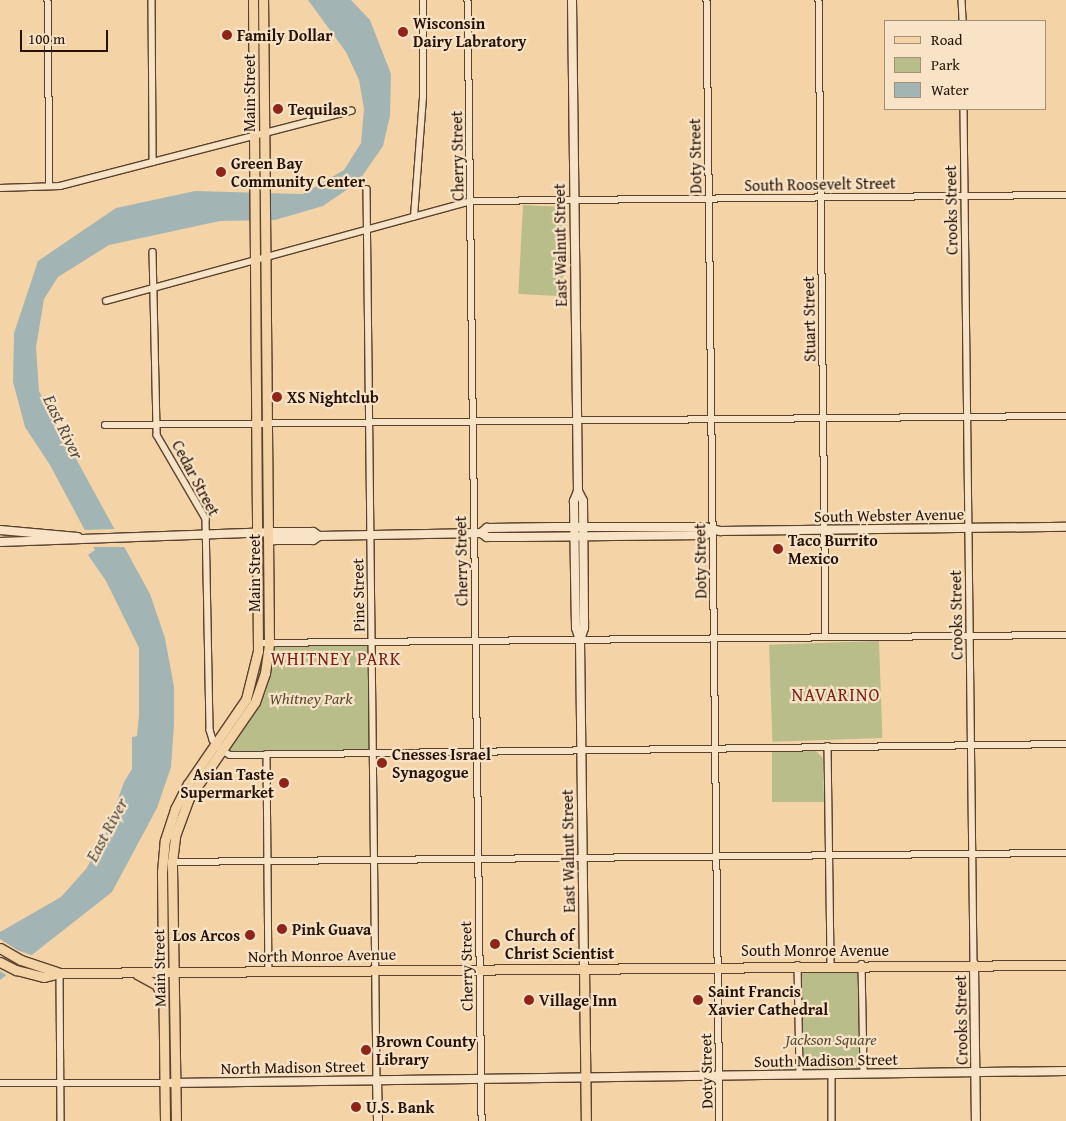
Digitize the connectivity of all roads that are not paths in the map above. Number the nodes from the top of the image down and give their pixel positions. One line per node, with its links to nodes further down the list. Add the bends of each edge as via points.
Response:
1 (48, 0): 17 (street)
2 (152, 0): 16 (street)
3 (253, 0): 15 (main road, Main Street)
4 (263, 0): 14 (main road, Main Street)
5 (423, 0): 26 (street, via 423,98)
6 (468, 0): 25 (street, Cherry Street)
7 (572, 0): 24 (main road, East Walnut Street)
8 (707, 0): 23 (street, Doty Street)
9 (819, 0): 22 (street, Stuart Street)
10 (962, 0): 11 (street)
11 (963, 20)
12 (964, 110): 21 (street, Crooks Street)
13 (351, 111): 14 (street)
14 (264, 135): 15 (street); 29 (main road, Main Street)
15 (254, 137): 16 (street); 30 (main road, Main Street)
16 (154, 162): 17 (street)
17 (50, 186): 18 (street)
18 (0, 188)
19 (367, 189): 27 (street, Pine Street)
20 (1066, 195): 21 (street, South Roosevelt Street)
21 (965, 196): 22 (street, South Roosevelt Street); 34 (street, Crooks Street)
22 (821, 197): 23 (street, South Roosevelt Street); 35 (street, Stuart Street)
23 (709, 198): 24 (street, South Roosevelt Street); 36 (street, Doty Street)
24 (575, 200): 25 (street, South Roosevelt Street); 37 (main road, East Walnut Street)
25 (471, 201): 26 (street, South Roosevelt Street); 38 (street, Cherry Street)
26 (414, 216): 27 (street, South Roosevelt Street)
27 (367, 230): 29 (street, South Roosevelt Street); 40 (street, Pine Street)
28 (153, 252): 31 (street, Cedar Street)
29 (266, 259): 30 (street, South Roosevelt Street); 39 (main road, Main Street)
30 (255, 262): 31 (street, South Roosevelt Street); 42 (main road, Main Street)
31 (155, 289): 32 (street, South Roosevelt Street); 43 (street, Cedar Street)
32 (106, 301)
33 (1066, 416): 34 (street)
34 (968, 418): 35 (street); 48 (street, Crooks Street)
35 (824, 419): 36 (street); 49 (street, Stuart Street)
36 (712, 420): 37 (street); 51 (street, Doty Street)
37 (578, 422): 38 (street); 44 (main road, East Walnut Street)
38 (474, 423): 40 (street); 52 (street, Cherry Street)
39 (267, 424): 40 (street); 42 (street); 54 (main road, Main Street)
40 (370, 424): 55 (street, Pine Street)
41 (105, 425): 43 (street)
42 (256, 425): 43 (street); 53 (main road, Main Street)
43 (157, 426): 56 (street, Cedar Street, via 157,434 206,519)
44 (578, 491): 45 (main road, East Walnut Street, via 583,501); 46 (main road, East Walnut Street, via 574,501)
45 (583, 526): 46 (main road, South Webster Avenue); 51 (main road, South Webster Avenue, via 705,527); 58 (main road, East Walnut Street)
46 (574, 527): 52 (main road, South Webster Avenue, via 487,528); 57 (main road, East Walnut Street)
47 (1066, 527): 48 (main road, South Webster Avenue)
48 (969, 528): 49 (main road, South Webster Avenue); 62 (street, Crooks Street)
49 (825, 529): 51 (main road, South Webster Avenue); 63 (street, Stuart Street)
50 (0, 530): 59 (main road, via 52,532)
51 (713, 531): 58 (main road, South Webster Avenue, via 705,535); 64 (street, Doty Street)
52 (478, 533): 55 (main road); 57 (main road, South Webster Avenue, via 487,537); 66 (street, Cherry Street)
53 (259, 534): 54 (main road); 56 (main road); 68 (main road, Main Street)
54 (269, 534): 55 (main road, via 274,540 313,540 319,536); 69 (main road, Main Street)
55 (371, 534): 67 (street, Pine Street)
56 (207, 536): 59 (main road); 72 (street, Cedar Street, via 210,730)
57 (574, 536): 58 (main road, South Webster Avenue); 65 (main road, East Walnut Street, via 576,628)
58 (583, 536): 65 (main road, East Walnut Street, via 584,628)
59 (85, 538): 60 (main road)
60 (0, 542)
61 (1066, 635): 62 (street)
62 (970, 636): 63 (street); 71 (street, Crooks Street)
63 (826, 637): 64 (street)
64 (714, 638): 65 (street); 74 (street, Doty Street)
65 (580, 640): 66 (street); 75 (main road, East Walnut Street)
66 (476, 641): 67 (street); 76 (street, Cherry Street)
67 (372, 642): 69 (street); 77 (street, Pine Street)
68 (259, 643): 69 (street); 72 (main road, Main Street, via 256,670 246,699)
69 (269, 643): 72 (main road, Main Street, via 265,673 255,702)
70 (1066, 744): 71 (street)
71 (972, 745): 73 (street); 80 (street, Crooks Street)
72 (218, 746): 78 (street, via 230,754); 87 (main road, Main Street, via 181,815); 88 (main road, Main Street, via 177,804 164,840)
73 (828, 746): 74 (street); 81 (street)
74 (716, 748): 75 (street); 82 (street, Doty Street)
75 (582, 749): 76 (street); 83 (main road, East Walnut Street)
76 (478, 750): 77 (street); 84 (street, Cherry Street)
77 (374, 751): 78 (street); 85 (street, Pine Street)
78 (267, 754): 86 (street)
79 (1066, 853): 80 (street)
80 (973, 854): 81 (street); 94 (street, Crooks Street)
81 (829, 856): 82 (street); 96 (street)
82 (717, 857): 83 (street); 98 (street, Doty Street)
83 (583, 858): 84 (street); 99 (main road, East Walnut Street)
84 (479, 859): 85 (street); 100 (street, Cherry Street)
85 (375, 860): 86 (street); 101 (street, Pine Street)
86 (268, 861): 87 (street); 102 (street)
87 (172, 862): 88 (street); 105 (main road, Main Street)
88 (162, 863): 104 (main road, Main Street)
89 (0, 948): 106 (main road, via 27,962)
90 (1066, 960): 92 (main road, South Monroe Avenue)
91 (0, 962): 106 (main road, North Monroe Avenue, via 44,977)
92 (1045, 963): 94 (main road, South Monroe Avenue); 97 (main road, South Monroe Avenue)
93 (862, 964): 94 (main road, South Monroe Avenue); 96 (main road, South Monroe Avenue); 112 (street)
94 (974, 964): 109 (main road, Crooks Street)
95 (798, 965): 96 (main road, South Monroe Avenue); 98 (main road, South Monroe Avenue); 110 (street)
96 (830, 965)
97 (1066, 965)
98 (719, 966): 99 (main road, South Monroe Avenue); 113 (street, Doty Street)
99 (584, 967): 100 (main road, North Monroe Avenue); 114 (main road, East Walnut Street)
100 (480, 968): 101 (main road, North Monroe Avenue); 115 (street, Cherry Street)
101 (376, 969): 102 (main road, North Monroe Avenue); 116 (street, Pine Street)
102 (270, 970): 105 (main road, North Monroe Avenue)
103 (132, 972): 104 (main road, North Monroe Avenue); 106 (main road, North Monroe Avenue); 107 (main road, via 157,985)
104 (163, 972): 105 (main road, North Monroe Avenue); 107 (main road, Main Street)
105 (174, 972): 120 (main road, Main Street)
106 (60, 973): 119 (street)
107 (163, 1005): 117 (main road, Main Street)
108 (1066, 1071): 109 (main road, South Madison Street)
109 (976, 1072): 112 (main road, South Madison Street); 129 (main road, Crooks Street)
110 (800, 1074): 111 (main road, South Madison Street); 113 (main road, South Madison Street)
111 (832, 1074): 112 (main road, South Madison Street); 128 (street)
112 (864, 1074)
113 (720, 1075): 114 (main road, South Madison Street); 127 (street, Doty Street)
114 (586, 1076): 115 (main road, North Madison Street); 126 (main road, East Walnut Street)
115 (481, 1079): 116 (main road, North Madison Street); 125 (street, Cherry Street)
116 (378, 1080): 120 (main road, North Madison Street); 124 (main road, Pine Street)
117 (165, 1082): 119 (street, North Madison Street); 120 (main road, North Madison Street); 122 (main road, Main Street)
118 (0, 1083): 119 (street, North Madison Street)
119 (61, 1083): 121 (street)
120 (176, 1083): 123 (main road, Main Street)
121 (62, 1121)
122 (165, 1121)
123 (176, 1121)
124 (378, 1121)
125 (482, 1121)
126 (586, 1121)
127 (720, 1121)
128 (832, 1121)
129 (976, 1121)

